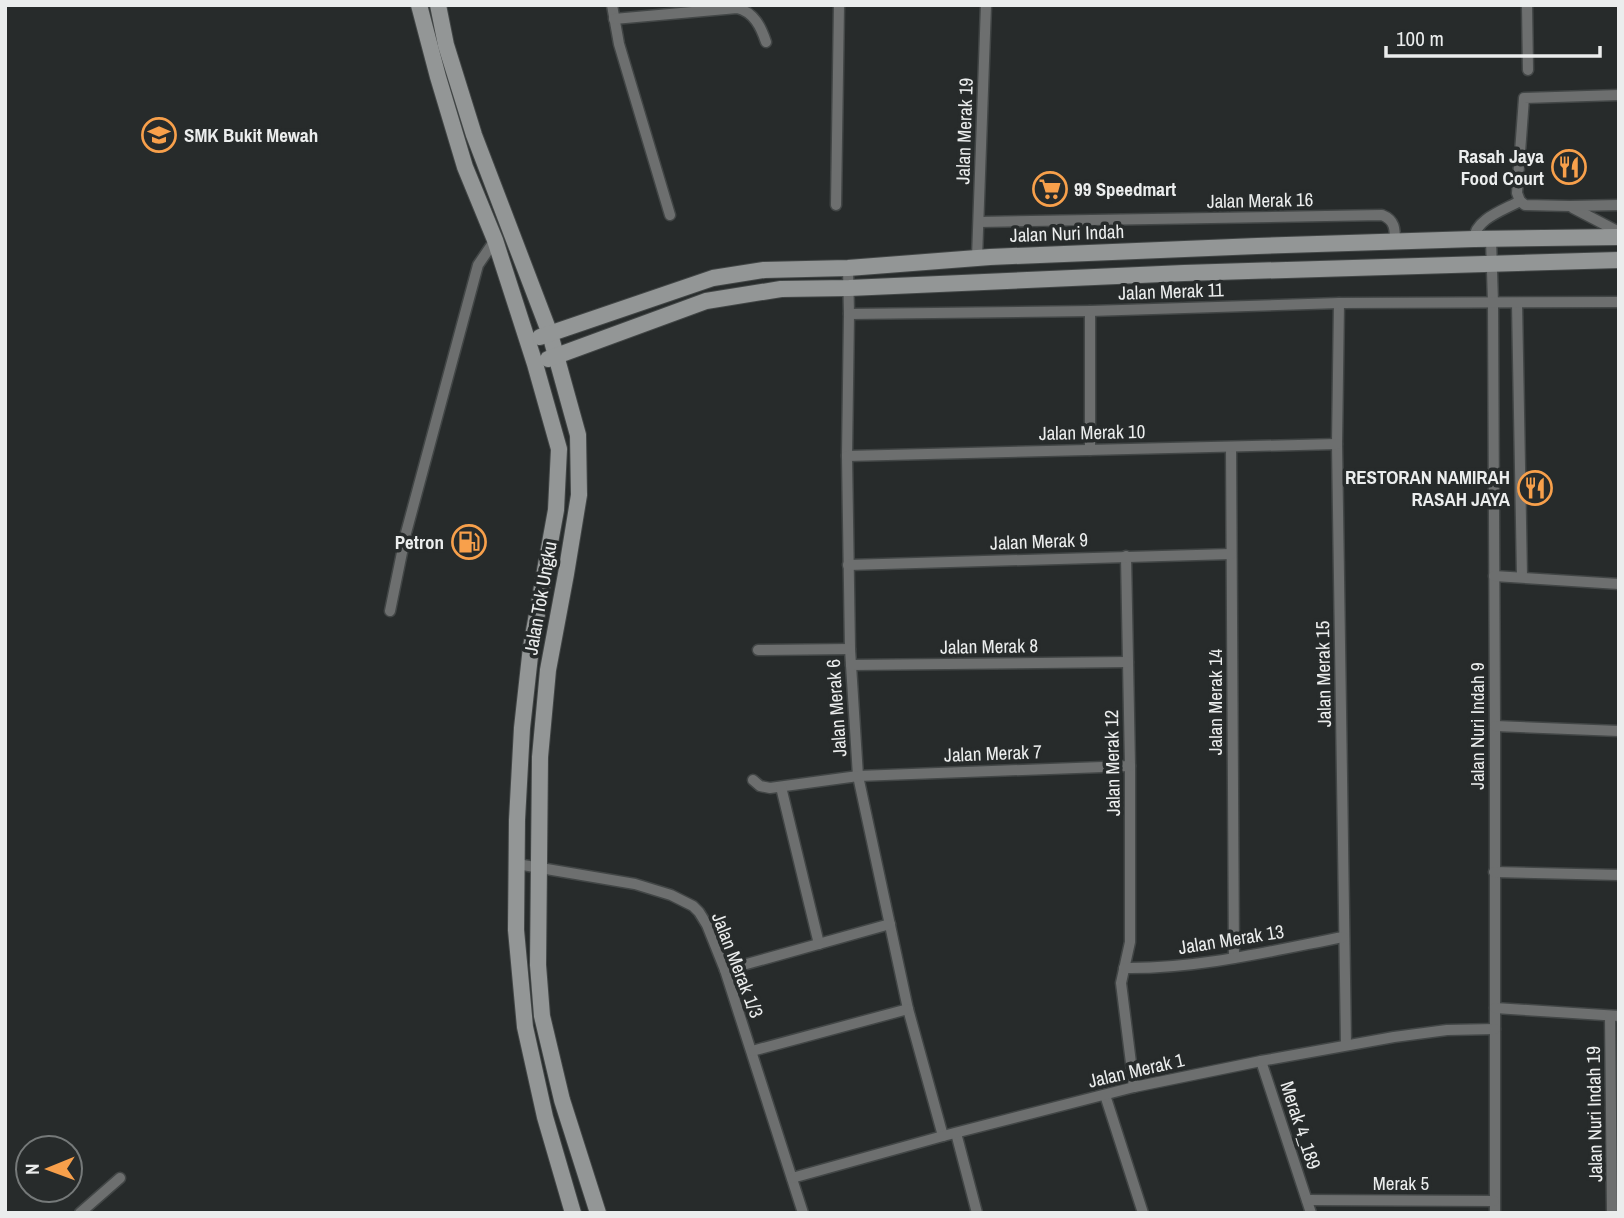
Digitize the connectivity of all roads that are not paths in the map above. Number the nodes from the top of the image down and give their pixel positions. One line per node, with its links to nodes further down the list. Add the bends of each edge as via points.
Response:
1 (419, 5): 20 (main road, Jalan Tok Ungku, via 465,167)
2 (438, 5): 33 (main road, Jalan Tok Ungku, via 474,135)
3 (612, 5): 7 (street)
4 (839, 5): 12 (street)
5 (986, 5): 16 (street, Jalan Merak 19)
6 (1527, 5): 9 (street)
7 (614, 19): 8 (street, via 737,8 757,21); 15 (street)
8 (766, 42)
9 (1528, 70)
10 (1619, 95): 11 (street, via 1524,97)
11 (1520, 201): 14 (street); 18 (street, via 1484,221)
12 (836, 205)
13 (1619, 205): 14 (street)
14 (1570, 206): 17 (street)
15 (670, 215)
16 (979, 222): 21 (street, Jalan Merak 16, via 1382,215 1393,222); 22 (street, Jalan Merak 19)
17 (1619, 235): 19 (main road, Jalan Nuri Indah)
18 (1474, 239): 19 (main road, Jalan Nuri Indah); 21 (main road, Jalan Nuri Indah)
19 (1491, 239): 24 (street, Jalan Nuri Indah 9)
20 (495, 240): 34 (main road, Jalan Tok Ungku); 47 (street, via 478,265 406,533)
21 (1395, 242): 22 (main road, Jalan Nuri Indah)
22 (977, 258): 25 (main road, Jalan Nuri Indah)
23 (1619, 260): 24 (main road)
24 (1493, 263): 26 (main road); 29 (street, Jalan Nuri Indah 9)
25 (848, 268): 26 (street, Jalan Merak 6); 33 (main road, Jalan Nuri Indah, via 764,270 713,278)
26 (849, 288): 32 (street, Jalan Merak 6); 35 (main road, via 781,289 706,301)
27 (1619, 302): 30 (street, Jalan Merak 11)
28 (1339, 303): 29 (street, Jalan Merak 11); 31 (street, Jalan Merak 11); 37 (street, Jalan Merak 15)
29 (1493, 303): 30 (street, Jalan Merak 11); 44 (street, Jalan Nuri Indah 9)
30 (1517, 303): 45 (street)
31 (1090, 311): 32 (street, Jalan Merak 11); 39 (street)
32 (849, 314): 40 (street, Jalan Merak 6)
33 (550, 334): 34 (main road, Jalan Nuri Indah); 35 (main road, Jalan Tok Ungku)
34 (528, 342): 36 (main road, Jalan Tok Ungku)
35 (555, 356): 36 (main road); 59 (main road, Jalan Tok Ungku, via 578,435 579,495 548,670 540,757)
36 (535, 364): 58 (main road, Jalan Tok Ungku, via 559,449 556,510 531,647 522,728)
37 (1337, 444): 38 (street, Jalan Merak 10); 63 (street, Jalan Merak 15)
38 (1231, 447): 39 (street, Jalan Merak 10); 41 (street, Jalan Merak 14)
39 (1090, 450): 40 (street, Jalan Merak 10)
40 (848, 456): 43 (street, Jalan Merak 6)
41 (1231, 554): 42 (street, Jalan Merak 9); 65 (street, Jalan Merak 14)
42 (1126, 556): 43 (street, Jalan Merak 9); 50 (street, Jalan Merak 12)
43 (848, 565): 48 (street, Jalan Merak 6)
44 (1494, 576): 45 (street); 52 (street, Jalan Nuri Indah 9)
45 (1522, 578): 46 (street)
46 (1619, 584)
47 (390, 611)
48 (850, 649): 49 (street); 51 (street, Jalan Merak 6)
49 (758, 650)
50 (1128, 662): 51 (street, Jalan Merak 8); 54 (street, Jalan Merak 12)
51 (851, 665): 55 (street, Jalan Merak 6)
52 (1495, 726): 53 (street); 60 (street, Jalan Nuri Indah 9)
53 (1619, 731)
54 (1130, 765): 55 (street, Jalan Merak 7); 66 (street, Jalan Merak 12, via 1130,942)
55 (858, 776): 57 (street, Jalan Merak 7); 62 (street, Jalan Merak 6)
56 (752, 780): 57 (street, via 760,786)
57 (781, 787): 64 (street)
58 (517, 864): 59 (street, Jalan Merak 1/3); 85 (main road, Jalan Tok Ungku, via 516,930 525,1027)
59 (539, 867): 67 (street, Jalan Merak 1/3, via 635,884 693,906 707,925); 86 (main road, Jalan Tok Ungku, via 542,1016 562,1100)
60 (1494, 872): 61 (street); 68 (street, Jalan Nuri Indah 9)
61 (1619, 875)
62 (890, 924): 64 (street); 69 (street, Jalan Merak 6)
63 (1343, 937): 65 (street, Jalan Merak 13); 72 (street, Jalan Merak 15)
64 (819, 944): 67 (street)
65 (1234, 958): 66 (street, Jalan Merak 13, via 1153,969)
66 (1124, 968): 75 (street, Jalan Merak 12, via 1121,983)
67 (725, 970): 73 (street, Jalan Merak 1/3)
68 (1495, 1007): 70 (street); 71 (street, Jalan Nuri Indah 9)
69 (908, 1009): 73 (street); 79 (street, Jalan Merak 6)
70 (1614, 1016): 77 (street, Jalan Nuri Indah 19)
71 (1495, 1029): 72 (street, Jalan Merak 1, via 1447,1030); 83 (street, Jalan Nuri Indah 9)
72 (1346, 1045): 74 (street, Jalan Merak 1)
73 (752, 1051): 81 (street, Jalan Merak 1/3)
74 (1261, 1062): 75 (street, Jalan Merak 1); 82 (street, Merak 4_189)
75 (1134, 1087): 76 (street, Jalan Merak 1)
76 (1105, 1095): 78 (street, Jalan Merak 1); 89 (street)
77 (1615, 1125): 91 (street, Jalan Nuri Indah 19)
78 (956, 1133): 79 (street, Jalan Merak 1); 88 (street)
79 (943, 1136): 81 (street, Jalan Merak 1)
80 (120, 1178): 84 (street)
81 (792, 1178): 87 (street, Jalan Merak 1/3)
82 (1307, 1200): 83 (street, Merak 5); 90 (street, Merak 4_189)
83 (1495, 1207)
84 (80, 1213)
85 (573, 1213)
86 (598, 1213)
87 (803, 1213)
88 (977, 1213)
89 (1143, 1213)
90 (1311, 1213)
91 (1612, 1213)

